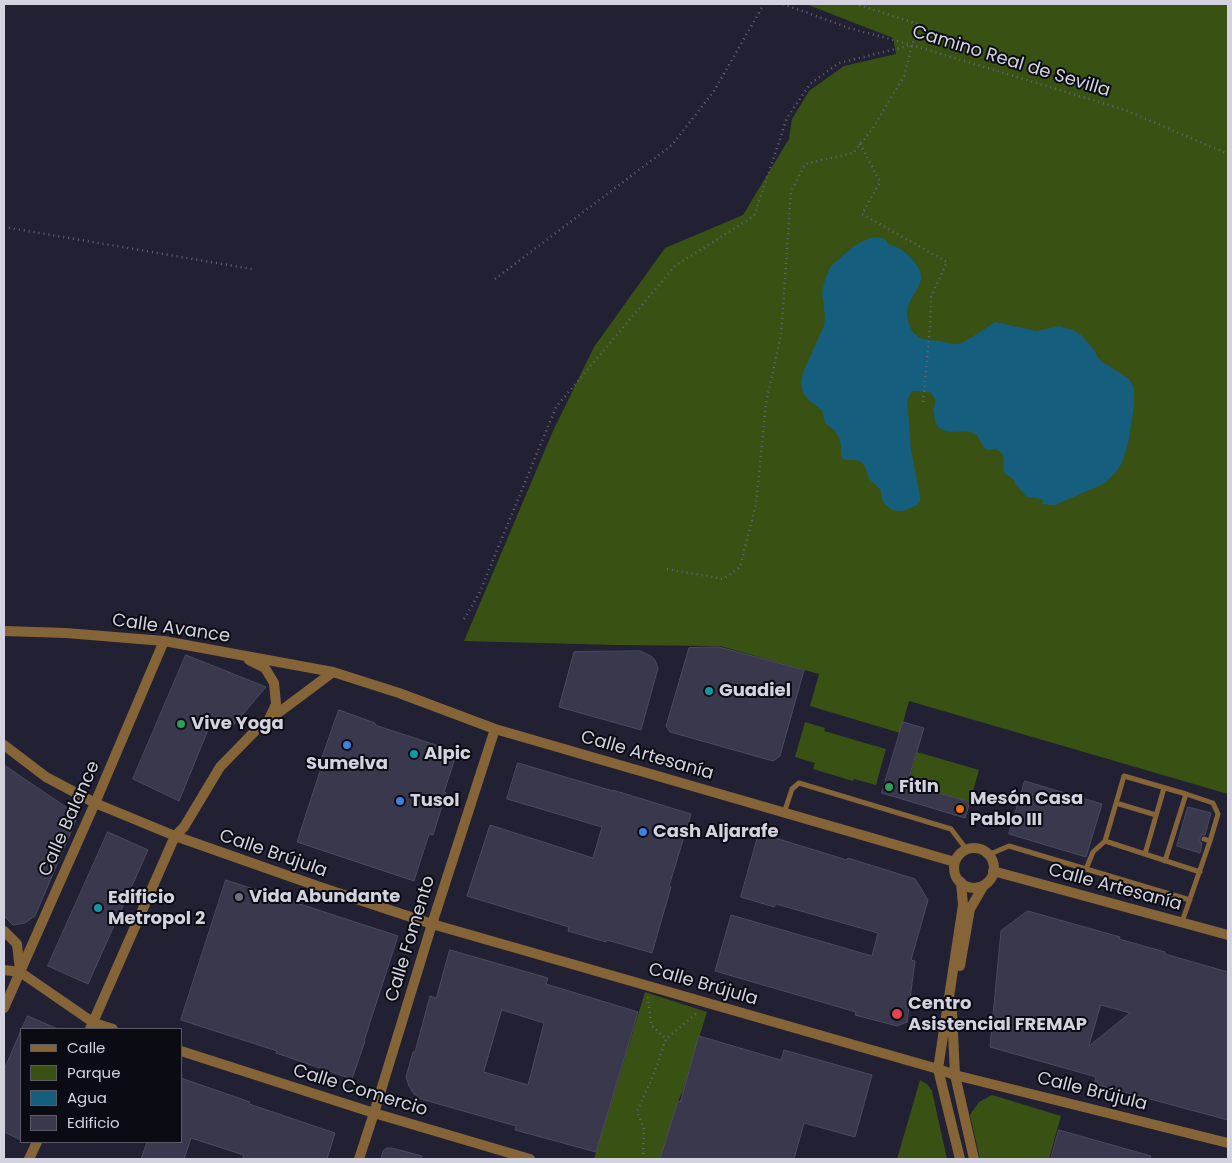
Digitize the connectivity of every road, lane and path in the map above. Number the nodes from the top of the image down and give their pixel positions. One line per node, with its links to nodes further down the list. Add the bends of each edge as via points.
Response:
1 (764, 4): 9 (path, via 714,91 672,145)
2 (783, 4): 4 (path, Camino Real de Sevilla, via 849,28)
3 (856, 4): 4 (path, via 918,24)
4 (912, 45): 5 (path, via 904,76); 6 (path, Camino Real de Sevilla, via 1125,110); 12 (path, via 839,63 810,84 787,118 754,216 675,266 556,407 479,594)
5 (860, 144): 10 (path, via 880,182 862,214 947,262 931,297); 11 (path, via 852,153 805,164 790,192 781,335 766,403 756,504 740,567 723,579)
6 (1228, 154)
7 (4, 227): 8 (path)
8 (252, 269)
9 (495, 279)
10 (923, 402)
11 (667, 568)
12 (464, 619)
13 (4, 631): 14 (street, Calle Avance)
14 (164, 641): 15 (street, Calle Avance); 23 (street, Calle Balance)
15 (241, 656): 16 (street, Calle Avance); 17 (street, via 265,668 274,683 276,704)
16 (333, 672): 17 (street); 18 (street, Calle Artesanía)
17 (269, 720): 26 (street, via 220,767 184,827)
18 (494, 729): 24 (street, Calle Artesanía); 40 (street, Calle Fomento)
19 (4, 745): 23 (street, via 46,777)
20 (1164, 788): 21 (lane); 22 (lane, via 1124,776); 25 (lane)
21 (1186, 794): 31 (lane, via 1178,832); 35 (lane, via 1213,803 1218,814 1206,840)
22 (1116, 802): 25 (lane); 27 (lane)
23 (95, 803): 26 (street); 44 (street, Calle Balance)
24 (784, 813): 28 (lane, via 792,788 799,783 951,829); 32 (street, Calle Artesanía)
25 (1156, 815): 29 (lane)
26 (175, 836): 40 (street, Calle Brújula); 48 (street)
27 (1105, 842): 29 (lane); 33 (lane, via 1093,852)
28 (967, 850): 30 (street, via 976,848); 32 (street)
29 (1145, 854): 31 (lane)
30 (988, 855): 33 (lane, via 1009,846); 34 (street, via 992,858)
31 (1166, 861): 35 (lane)
32 (955, 862): 36 (street, via 955,873)
33 (1086, 869): 38 (lane)
34 (993, 871): 37 (street); 39 (street, Calle Artesanía)
35 (1200, 872): 38 (lane)
36 (961, 882): 37 (street, via 972,887); 52 (street, via 963,906)
37 (984, 885): 53 (street, via 970,909 952,1012)
38 (1190, 900): 39 (lane)
39 (1182, 923): 42 (street, Calle Artesanía)
40 (432, 924): 45 (street, Calle Brújula); 54 (street, Calle Fomento)
41 (4, 931): 44 (street, via 17,944)
42 (1228, 935)
43 (4, 970): 44 (street)
44 (20, 972): 47 (street, Calle Balance); 48 (street)
45 (647, 985): 46 (street, Calle Brújula); 50 (path, via 651,1025)
46 (708, 1003): 50 (path); 52 (street, Calle Brújula)
47 (4, 1008)
48 (92, 1026): 49 (street)
49 (106, 1028)
50 (666, 1039): 60 (path, via 638,1111 644,1129)
51 (182, 1051): 54 (street, Calle Comercio)
52 (938, 1069): 53 (street, Calle Brújula); 61 (street)
53 (955, 1075): 55 (street, Calle Brújula); 62 (street)
54 (374, 1114): 58 (street, Calle Fomento); 59 (street, Calle Comercio)
55 (1228, 1142)
56 (37, 1143): 57 (street)
57 (29, 1159)
58 (359, 1159)
59 (530, 1159)
60 (643, 1159)
61 (960, 1159)
62 (974, 1159)

